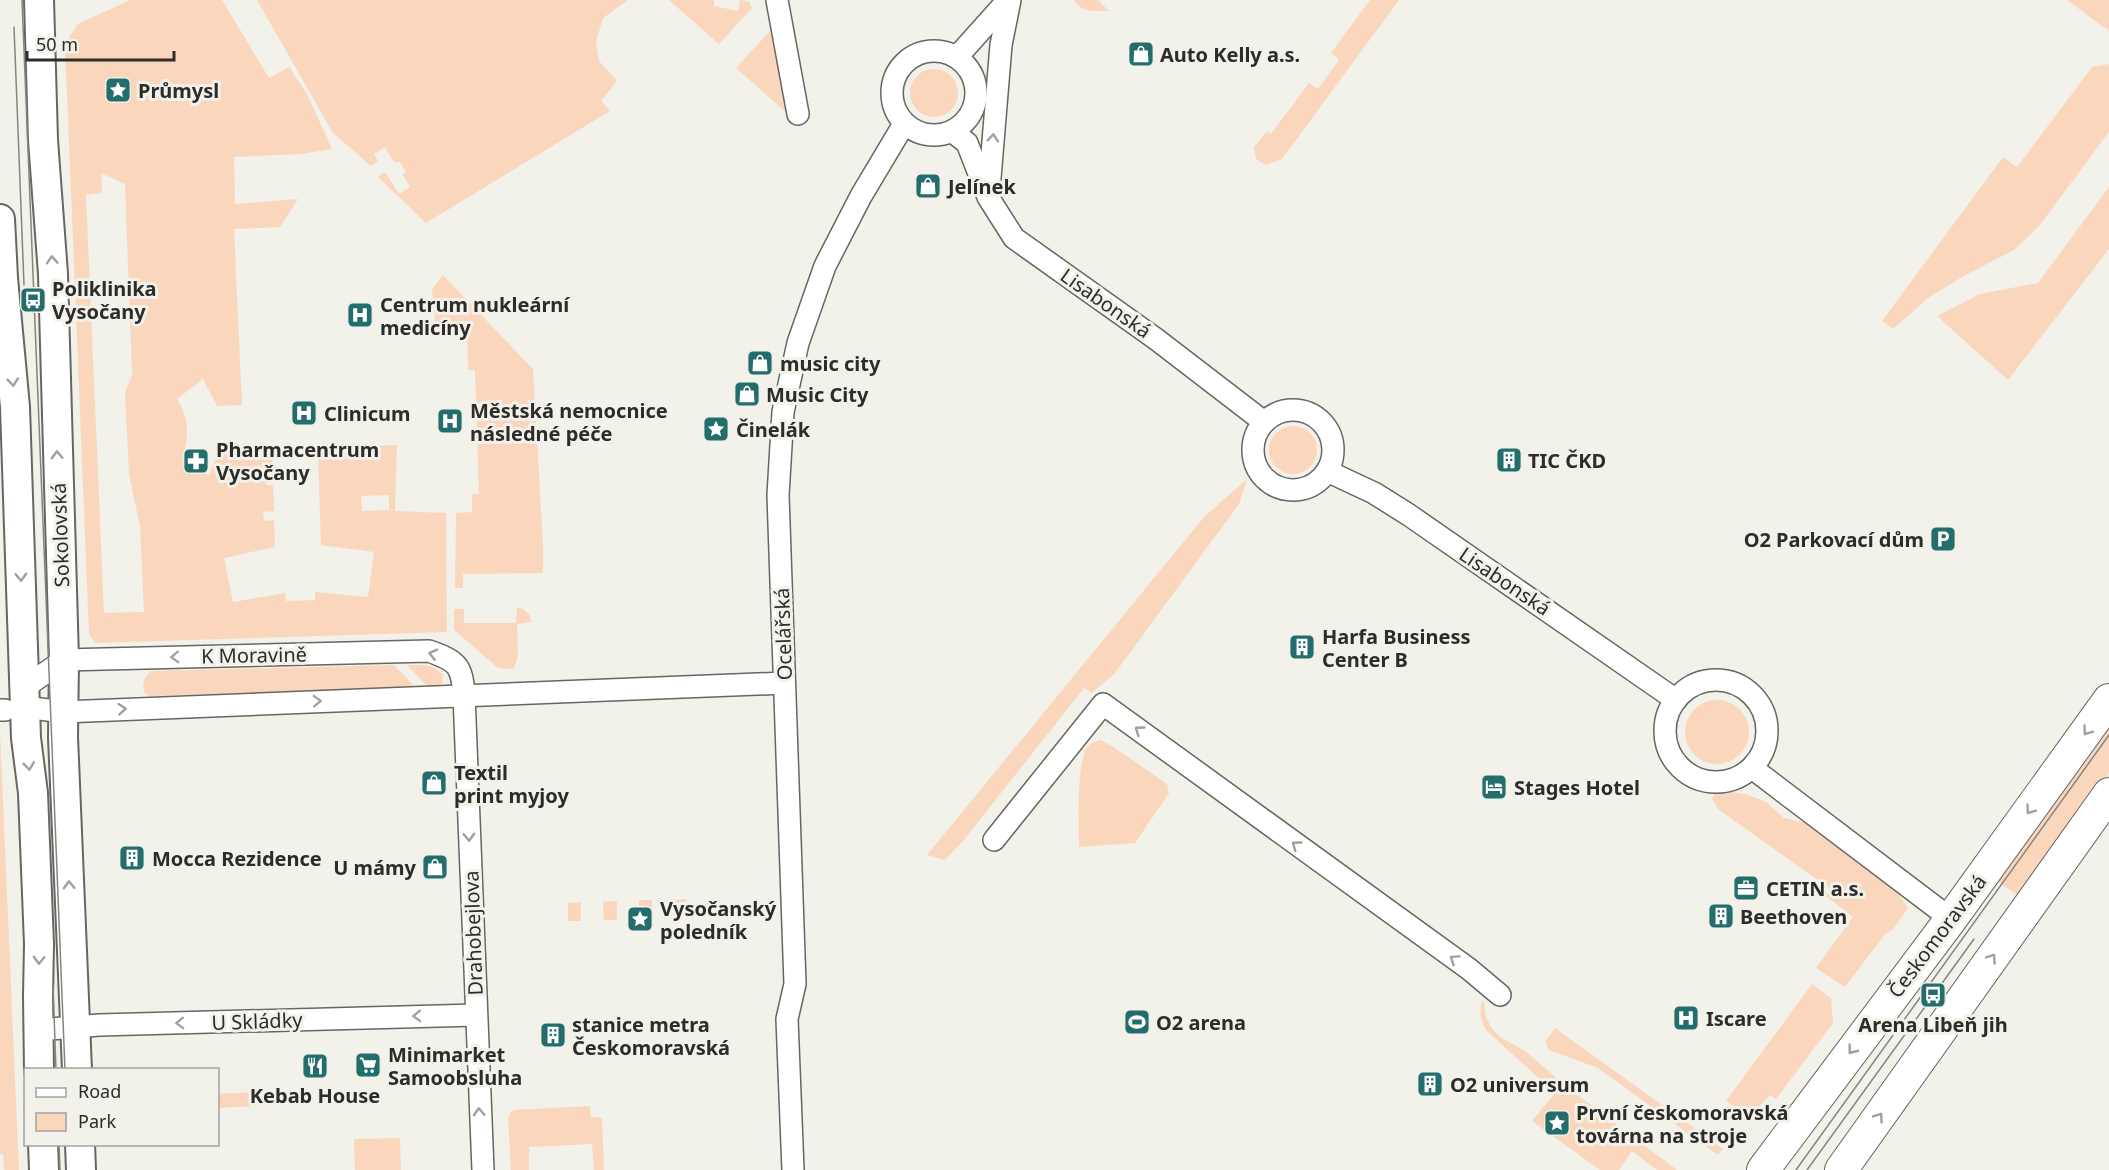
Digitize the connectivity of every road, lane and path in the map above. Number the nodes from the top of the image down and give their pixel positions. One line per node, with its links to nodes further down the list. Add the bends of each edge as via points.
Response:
1 (39, 0): 12 (main road, Sokolovská, one-way to 1, via 53,274 43,140)
2 (777, 0): 5 (street)
3 (1009, 0): 4 (street); 8 (street, one-way to 3, via 1001,45)
4 (957, 57): 6 (street, via 930,50 905,61 892,85 896,113); 7 (street, via 974,76 977,89 972,114)
5 (798, 114)
6 (904, 124): 7 (street, via 927,135); 13 (street, Ocelářská, via 825,266 798,344 783,412 778,495)
7 (953, 132): 8 (street, Lisabonská, via 967,143)
8 (988, 196): 10 (street, Lisabonská, via 1014,238)
9 (0, 219): 17 (main road, Sokolovská, one-way to 17, via 15,407)
10 (1264, 422): 11 (street, via 1284,411 1296,410 1317,418 1331,437 1332,460); 11 (street, via 1253,451 1254,462 1265,480 1275,487 1298,490 1310,487)
11 (1327, 471): 15 (street, Lisabonská, via 1409,515)
12 (64, 660): 14 (street, K Moravině, one-way to 12, via 462,675 454,663 429,651); 17 (street); 18 (main road, Sokolovská)
13 (784, 683): 14 (street); 34 (street, Ocelářská, via 795,984 787,1019)
14 (464, 695): 18 (street, one-way to 14); 24 (street, Drahobejlova, one-way to 24)
15 (1676, 700): 19 (street, via 1665,729 1666,738 1674,760 1685,772 1712,782 1726,781); 19 (street, via 1693,686 1714,681 1742,687 1754,697 1767,725 1766,741)
16 (2109, 700): 22 (main road, Českomoravská, one-way to 22)
17 (14, 704): 18 (street); 26 (main road, Sokolovská, one-way to 26, via 26,738 33,793)
18 (63, 712): 25 (main road, Sokolovská, one-way to 18)
19 (1752, 768): 22 (street)
20 (2109, 794): 36 (main road, one-way to 20)
21 (994, 840): 23 (street, one-way to 21, via 1103,704)
22 (1951, 919): 35 (main road, Českomoravská, one-way to 35)
23 (1500, 995)
24 (476, 1015): 25 (street, U Skládky, one-way to 25); 33 (street, Drahobejlova, one-way to 24)
25 (75, 1027): 26 (street, U Skládky); 28 (main road, Sokolovská)
26 (38, 1030): 27 (main road, Sokolovská)
27 (39, 1068)
28 (77, 1068)
29 (43, 1146): 31 (main road)
30 (80, 1146): 32 (main road)
31 (44, 1170)
32 (81, 1170)
33 (483, 1170)
34 (793, 1170)
35 (1763, 1170)
36 (1841, 1170)

